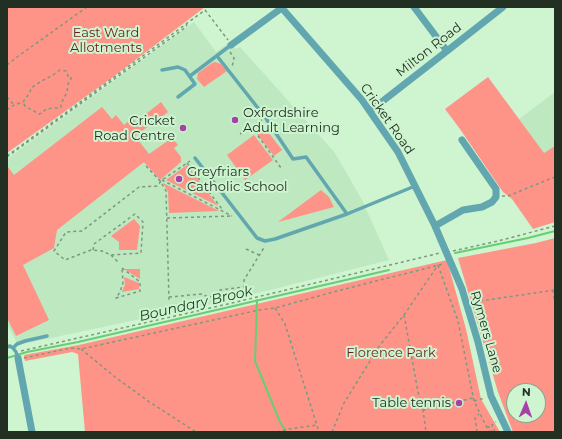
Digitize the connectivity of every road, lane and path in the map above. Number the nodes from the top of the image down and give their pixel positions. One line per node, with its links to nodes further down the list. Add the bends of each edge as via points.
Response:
1 (88, 7): 8 (path)
2 (282, 7): 5 (street); 17 (street, Cricket Road)
3 (414, 7): 6 (street)
4 (503, 7): 6 (street, Milton Road)
5 (229, 47): 7 (lane); 10 (path, via 234,58); 22 (path, via 205,10)
6 (448, 52): 17 (street, Milton Road)
7 (217, 56): 10 (lane); 11 (lane)
8 (7, 65)
9 (162, 70): 11 (lane, via 178,67)
10 (229, 72): 18 (lane)
11 (190, 76): 13 (lane, via 195,84)
12 (7, 97): 15 (path)
13 (178, 97)
14 (23, 102): 14 (path, via 31,88 60,70 71,76 61,107 46,109 39,114); 15 (path)
15 (14, 106): 16 (path)
16 (7, 110)
17 (370, 111): 29 (street, Cricket Road, via 398,152)
18 (265, 117): 19 (path); 32 (lane, via 293,159 306,156)
19 (251, 126): 20 (path); 26 (path)
20 (240, 134)
21 (462, 140): 34 (street, via 496,189 496,197 482,207 463,210)
22 (7, 156)
23 (195, 158): 24 (path); 36 (lane, via 257,238)
24 (187, 163): 28 (path); 31 (path)
25 (146, 166): 28 (path)
26 (281, 168)
27 (555, 177): 30 (path)
28 (162, 181): 31 (path); 33 (path, via 166,191); 38 (path, via 157,186 139,187 82,231 66,232 54,251 65,260)
29 (415, 186): 32 (lane); 34 (street, Cricket Road)
30 (508, 196)
31 (224, 211): 33 (path, via 233,216)
32 (347, 214): 36 (lane)
33 (166, 218): 47 (path)
34 (436, 226): 39 (street, Cricket Road)
35 (555, 226): 39 (path, via 498,242)
36 (267, 240): 41 (path)
37 (246, 249): 41 (path)
38 (93, 250): 40 (path); 40 (path, via 94,244 136,214 143,222 141,253)
39 (446, 252): 42 (street, Cricket Road); 56 (path)
40 (111, 255): 43 (path)
41 (259, 255): 47 (path, via 244,280 244,287 220,290 215,296 208,297 202,294)
42 (450, 261): 44 (path); 57 (street, Rymers Lane, via 462,289)
43 (119, 262)
44 (438, 265): 51 (path); 52 (path); 58 (path, via 458,321)
45 (122, 268): 45 (path, via 123,283 116,298 140,291 140,282)
46 (554, 290): 49 (path); 50 (path)
47 (169, 296): 48 (path)
48 (169, 300)
49 (480, 301)
50 (555, 304)
51 (275, 308): 55 (path); 63 (path, via 285,324)
52 (404, 315): 60 (path); 70 (path, via 380,346 344,404)
53 (47, 336): 56 (lane, via 17,344)
54 (7, 347): 56 (lane, via 10,346)
55 (81, 349): 56 (path); 67 (path, via 148,401)
56 (16, 354): 66 (street)
57 (491, 396): 59 (path); 62 (street, Rymers Lane)
58 (473, 398): 59 (path); 60 (path)
59 (474, 401): 61 (path)
60 (423, 410): 71 (path)
61 (479, 414): 64 (path); 72 (path, via 475,418)
62 (502, 420): 74 (path, via 492,425); 75 (street, Rymers Lane)
63 (317, 425): 65 (path); 69 (path)
64 (486, 428): 73 (path); 74 (path, via 489,427)
65 (281, 431): 68 (path)
66 (32, 432)
67 (196, 432)
68 (277, 432)
69 (319, 432)
70 (332, 432)
71 (426, 432)
72 (478, 432)
73 (489, 432)
74 (493, 432)
75 (508, 432)

